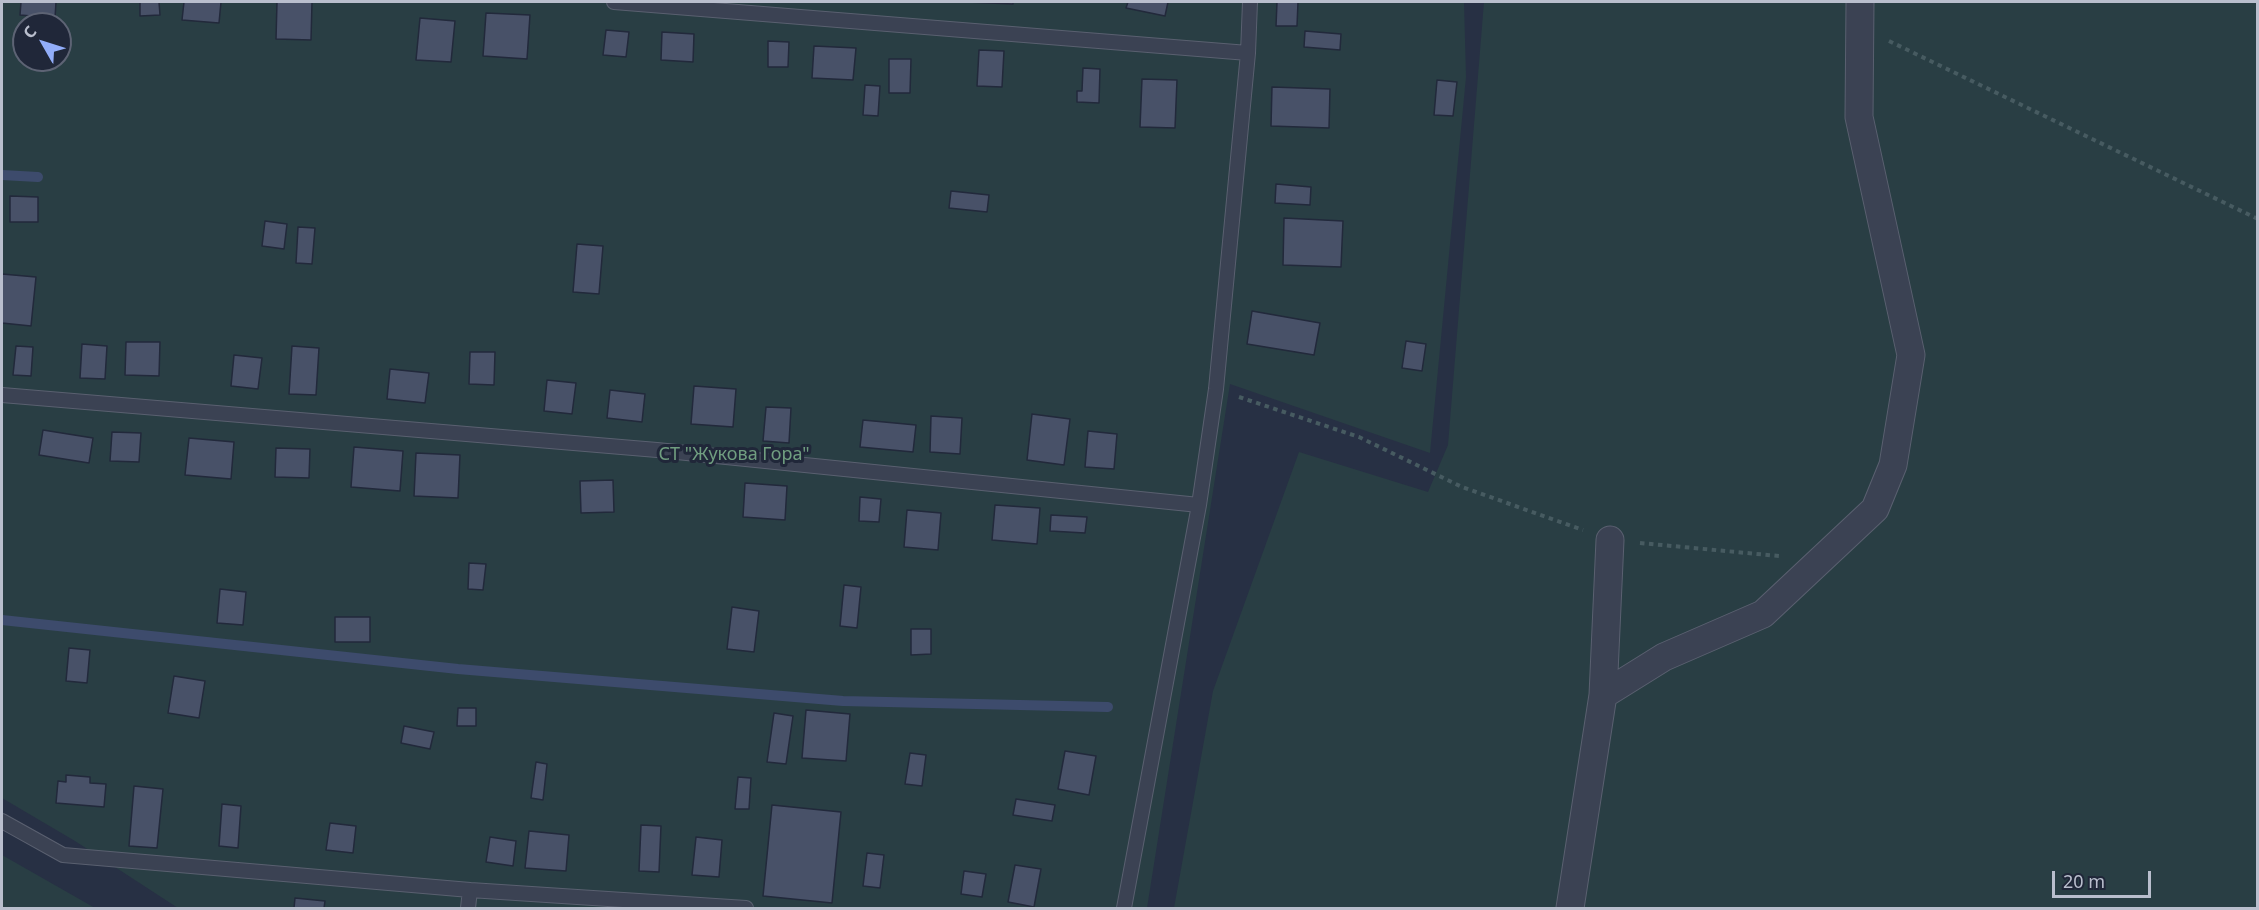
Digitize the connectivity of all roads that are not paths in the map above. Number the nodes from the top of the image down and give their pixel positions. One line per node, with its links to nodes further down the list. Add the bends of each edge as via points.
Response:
1 (614, 2): 4 (lane)
2 (1250, 2): 4 (lane)
3 (1861, 15): 8 (street, via 1859,117 1911,355 1893,465 1875,509 1762,614 1664,657)
4 (1248, 53): 6 (lane, via 1216,389)
5 (2, 395): 6 (lane, via 669,452)
6 (1199, 505): 13 (lane)
7 (1610, 540): 8 (street)
8 (1603, 695): 14 (street)
9 (2, 821): 10 (lane, via 63,855)
10 (470, 890): 11 (lane); 12 (lane)
11 (468, 909)
12 (746, 909)
13 (1124, 909)
14 (1570, 909)

